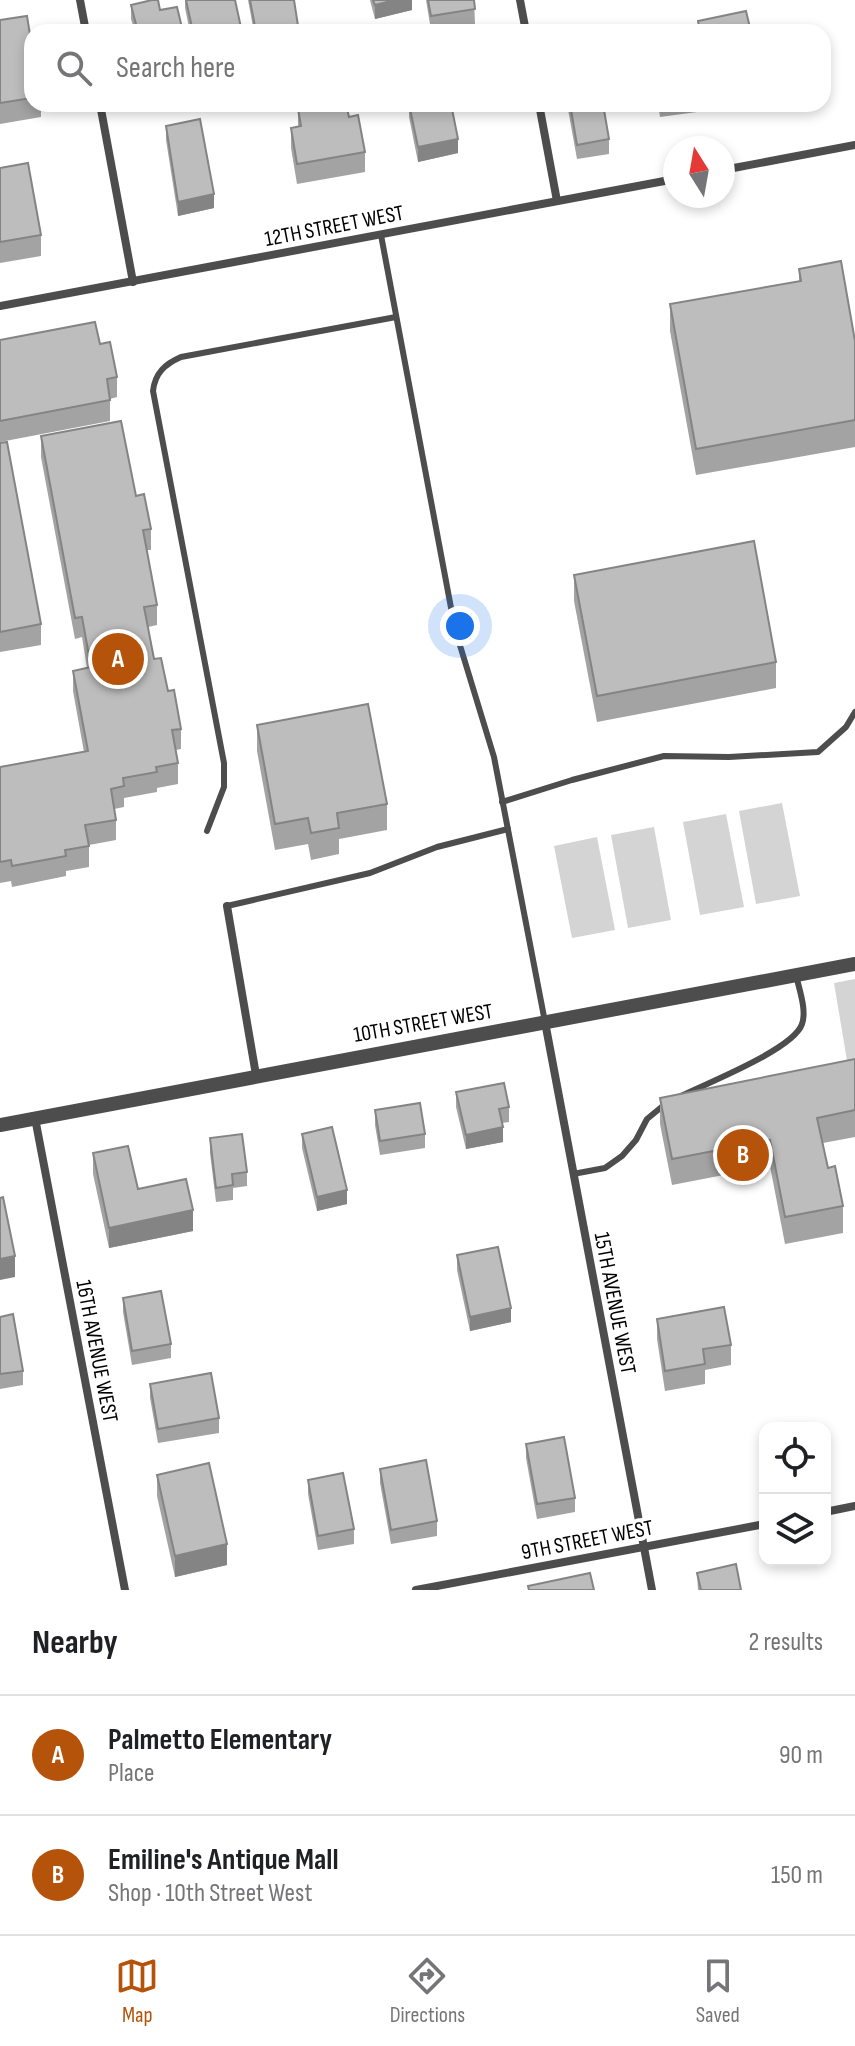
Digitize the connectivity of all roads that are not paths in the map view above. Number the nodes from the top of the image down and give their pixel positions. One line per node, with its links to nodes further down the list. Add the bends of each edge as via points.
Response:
1 (80, 0): 3 (street)
2 (520, 0): 4 (street)
3 (84, 24)
4 (524, 24)
5 (101, 112): 12 (street)
6 (540, 112): 10 (street)
7 (855, 145): 8 (street)
8 (735, 168)
9 (663, 181): 10 (street, 12TH STREET WEST)
10 (557, 201): 11 (street, 12TH STREET WEST)
11 (381, 235): 12 (street, 12TH STREET WEST); 14 (lane)
12 (133, 282): 13 (street, 12TH STREET WEST)
13 (0, 306)
14 (396, 317): 16 (lane, via 455,629 494,757); 18 (lane, via 181,357 154,380 224,763 224,787)
15 (855, 712): 16 (lane, via 818,752 664,756)
16 (502, 802): 17 (lane)
17 (508, 829): 19 (lane, via 437,847 370,873); 22 (lane)
18 (207, 831)
19 (227, 906): 23 (street)
20 (855, 964): 21 (street, 10TH STREET WEST)
21 (796, 975): 22 (street, 10TH STREET WEST); 26 (lane, via 803,1023 794,1037 670,1101 605,1168)
22 (545, 1022): 23 (street, 10TH STREET WEST); 26 (street, 15TH AVENUE WEST)
23 (256, 1075): 24 (street, 10TH STREET WEST)
24 (35, 1118): 25 (street, 10TH STREET WEST); 31 (street, 16TH AVENUE WEST)
25 (0, 1125)
26 (573, 1174): 30 (street, 15TH AVENUE WEST)
27 (855, 1506): 28 (street)
28 (831, 1511)
29 (759, 1525): 30 (street, 9TH STREET WEST)
30 (644, 1547): 32 (street, 9TH STREET WEST); 33 (street, 15TH AVENUE WEST)
31 (125, 1590)
32 (416, 1590)
33 (652, 1590)

